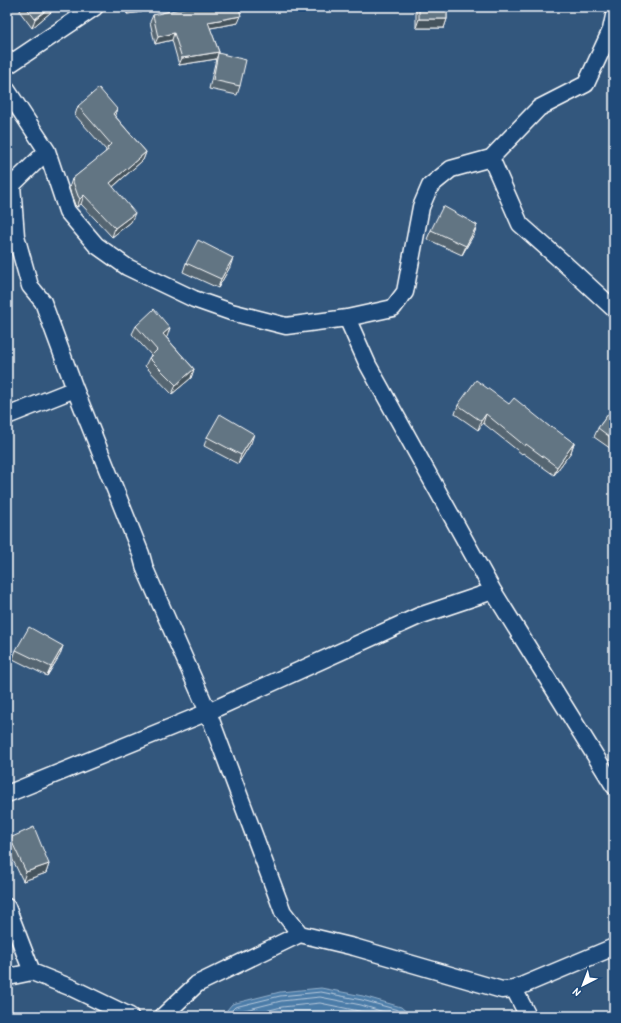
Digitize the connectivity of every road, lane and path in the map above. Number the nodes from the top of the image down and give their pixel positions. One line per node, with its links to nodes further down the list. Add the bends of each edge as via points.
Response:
1 (95, 7): 3 (street)
2 (614, 16): 6 (street, via 611,30 586,84 539,108)
3 (7, 66)
4 (7, 90): 5 (street)
5 (47, 151): 8 (street, via 67,211 96,245 127,267 201,301 231,312 286,326); 9 (street, via 12,185 16,236 30,286 43,302)
6 (491, 158): 7 (street, via 520,224); 8 (street, via 451,169 430,186 421,207 406,292 393,308)
7 (614, 309)
8 (347, 318): 11 (street, via 368,365)
9 (75, 389): 10 (street); 12 (street, via 145,569)
10 (7, 416)
11 (493, 591): 12 (street, via 419,616); 13 (street)
12 (208, 712): 14 (street); 16 (street, via 282,912)
13 (614, 786)
14 (7, 794)
15 (7, 907): 18 (street)
16 (300, 934): 20 (street, via 502,990); 22 (street, via 197,984)
17 (614, 948): 20 (street)
18 (32, 972): 19 (street); 21 (street)
19 (7, 976)
20 (514, 989): 23 (street)
21 (130, 1016)
22 (163, 1016)
23 (528, 1016)

